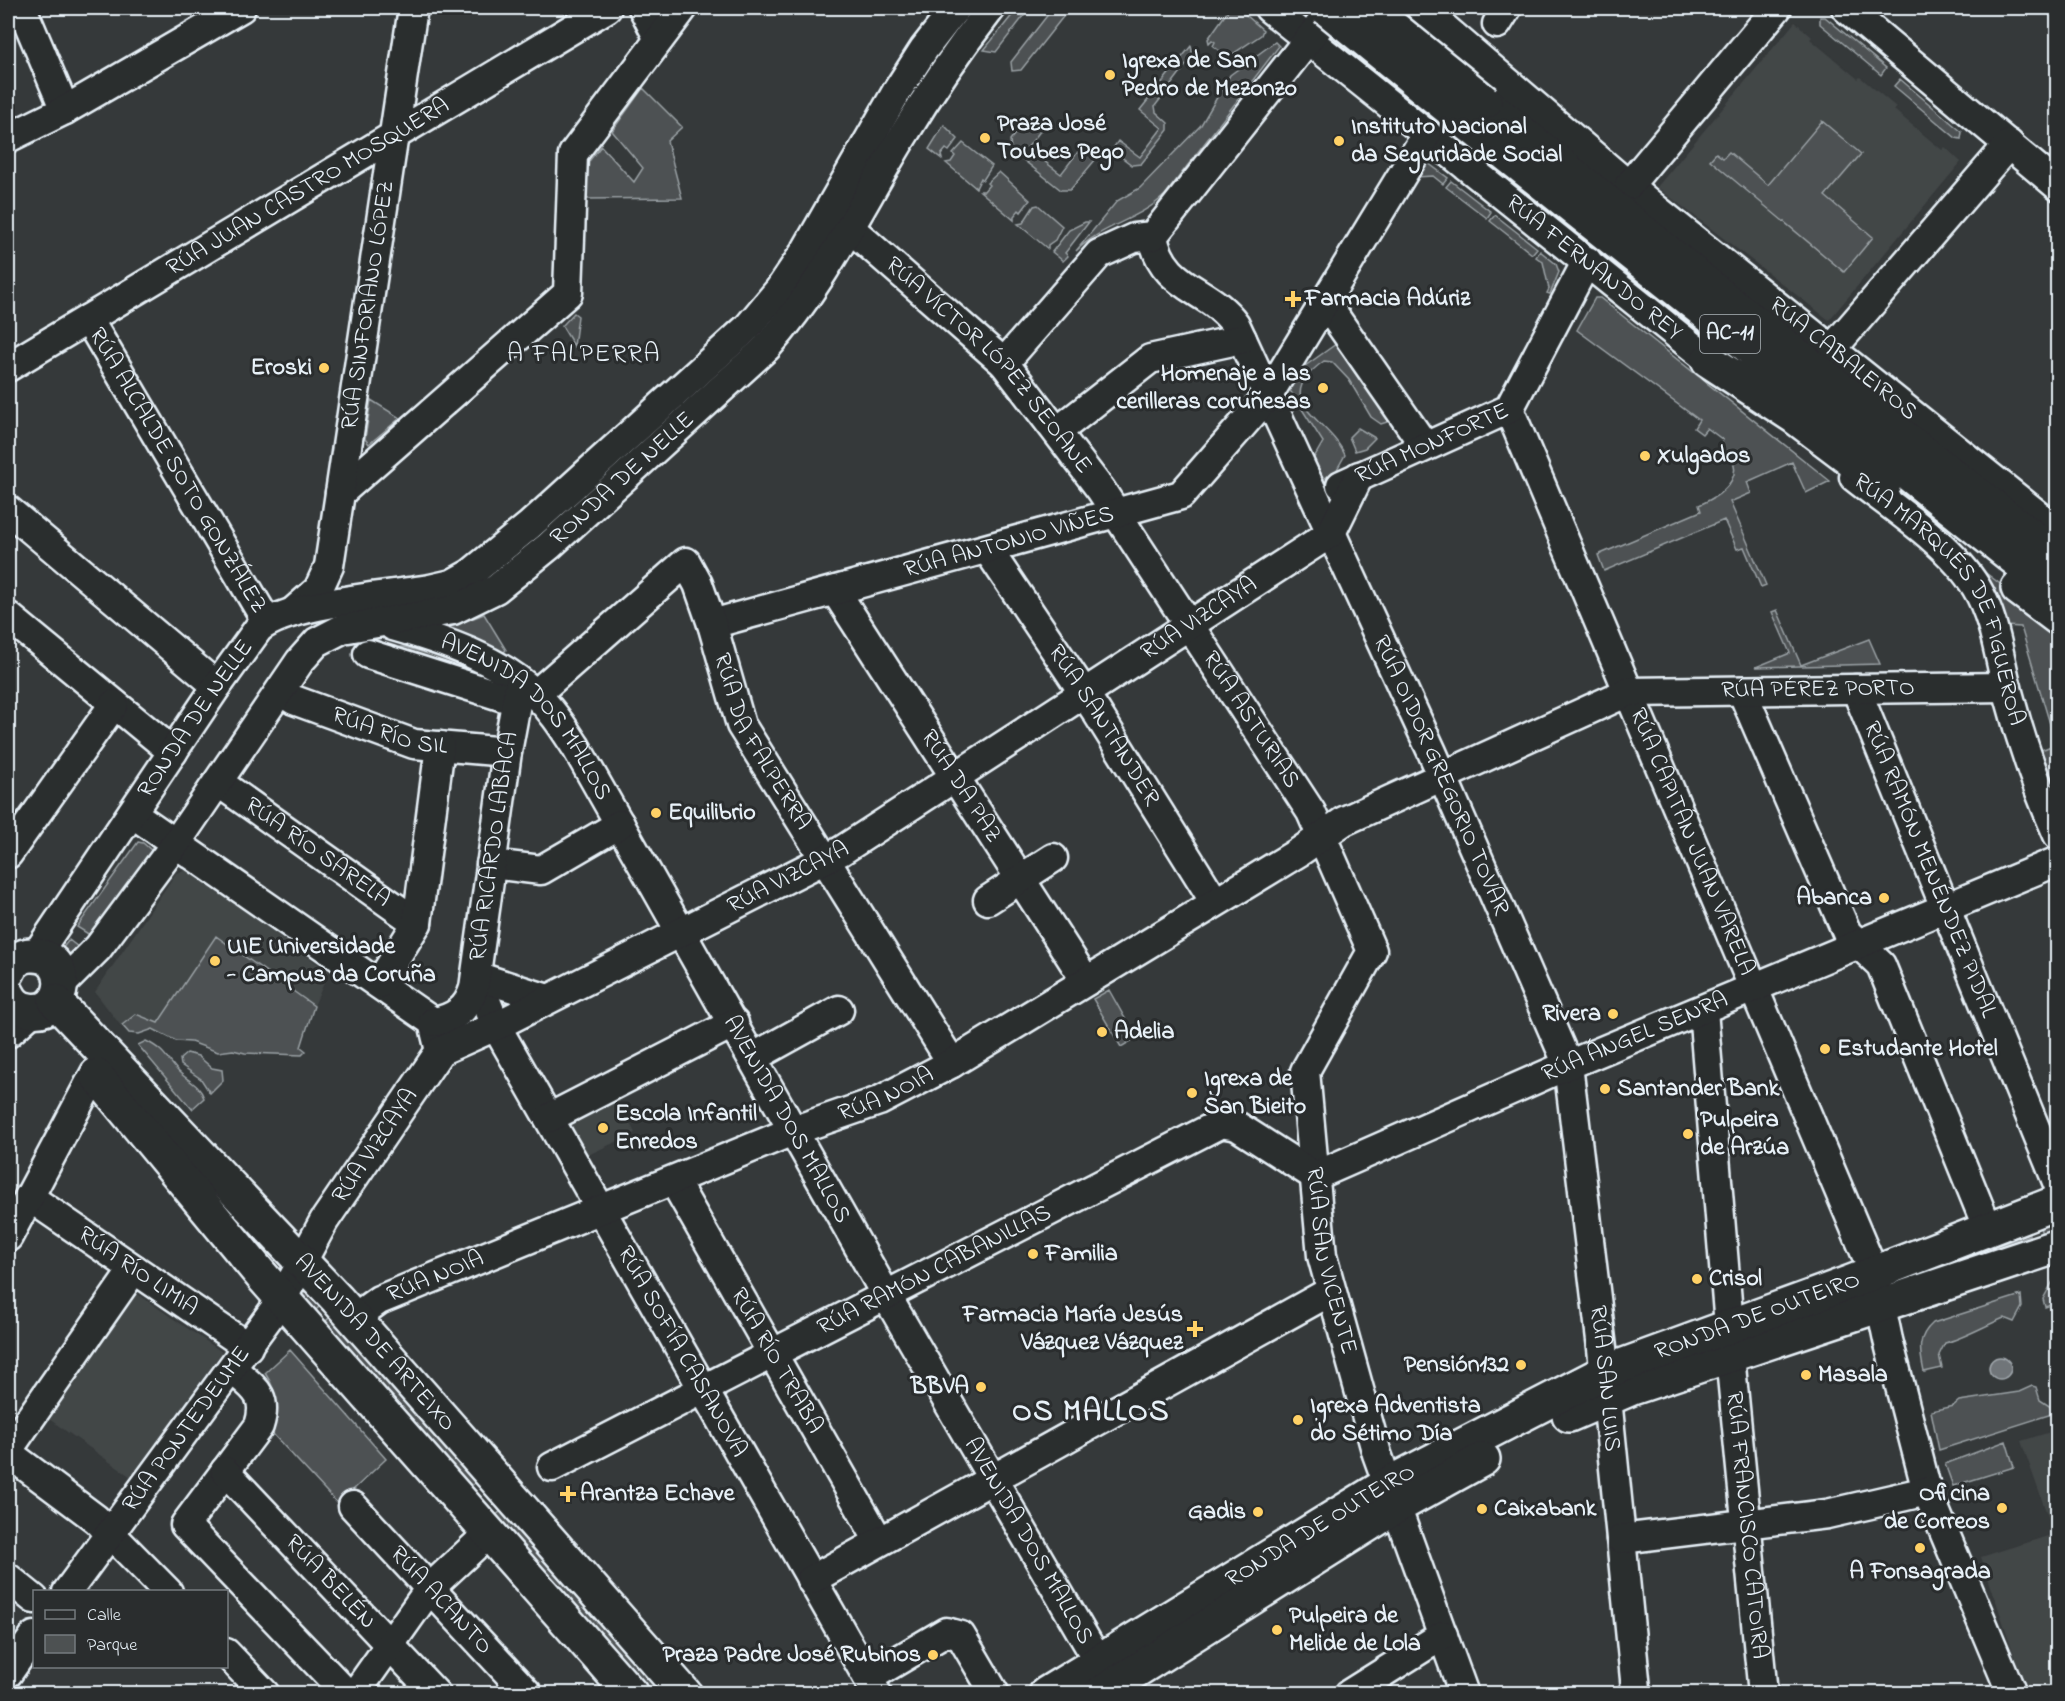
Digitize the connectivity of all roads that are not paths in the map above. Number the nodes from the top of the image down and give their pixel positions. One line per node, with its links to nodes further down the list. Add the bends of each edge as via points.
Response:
1 (22, 8): 20 (street)
2 (241, 8): 20 (street)
3 (413, 8): 23 (street, RÚA SINFORIANO LÓPEZ)
4 (607, 8): 23 (street, RÚA JUAN CASTRO MOSQUERA)
5 (643, 8): 17 (street)
6 (683, 8): 17 (street)
7 (956, 8): 56 (street, RONDA DE NELLE, via 897,91 806,250 748,327 538,518 470,574 452,584)
8 (991, 8): 28 (street, RONDA DE NELLE, via 948,62)
9 (1269, 8): 18 (street, RÚA FERNANDO REY)
10 (1326, 8): 21 (main road, AC-11, bridge)
11 (1333, 8): 18 (street)
12 (1369, 8): 21 (main road, AC-11, bridge)
13 (1396, 8): 19 (street, via 1383,13 1361,42 1359,60)
14 (1421, 8): 26 (street, RÚA CABALEIROS)
15 (1777, 8): 26 (street)
16 (1846, 8): 25 (street)
17 (659, 39): 45 (street, via 573,154 568,293)
18 (1309, 40): 19 (street, RÚA FERNANDO REY); 29 (street)
19 (1365, 84): 22 (street, RÚA FERNANDO REY)
20 (65, 110): 24 (street)
21 (1476, 113): 50 (main road, AC-11); 52 (main road, AC-11)
22 (1427, 134): 30 (street, RÚA FERNANDO REY); 31 (street, RÚA ANTONIO VIÑES)
23 (394, 135): 32 (street, RÚA JUAN CASTRO MOSQUERA); 45 (street, RÚA SINFORIANO LÓPEZ)
24 (8, 138)
25 (2009, 144): 27 (street); 34 (street)
26 (1629, 185): 34 (street, RÚA CABALEIROS)
27 (2058, 186)
28 (850, 228): 36 (street, RÚA VÍCTOR LÓPEZ SEOANE); 61 (street, RONDA DE NELLE, via 814,289 767,347 540,554 477,601 453,610)
29 (1153, 236): 33 (street, RÚA OIDOR GREGORIO TOVAR, via 1156,255 1174,276 1226,314); 36 (street, via 1134,238 1100,254)
30 (1587, 261): 35 (street, RÚA FERNANDO REY); 39 (street, RÚA MONFORTE)
31 (1324, 301): 38 (street, RÚA ANTONIO VIÑES); 41 (street)
32 (88, 319): 37 (street, RÚA JUAN CASTRO MOSQUERA); 59 (street, RÚA ALCALDE SOTO GONZÁLEZ)
33 (1242, 339): 38 (street, RÚA OIDOR GREGORIO TOVAR); 40 (street, via 1150,359)
34 (1832, 349): 48 (street, RÚA CABALEIROS)
35 (1708, 360): 44 (main road, via 1795,417); 67 (street, RÚA MARQUÉS DE FIGUEROA, via 1962,567 1987,610)
36 (1004, 363): 40 (street, RÚA VÍCTOR LÓPEZ SEOANE)
37 (8, 367)
38 (1267, 397): 43 (street, RÚA OIDOR GREGORIO TOVAR); 47 (street, RÚA ANTONIO VIÑES, via 1181,495)
39 (1509, 409): 41 (street, RÚA MONFORTE); 72 (street, RÚA CAPITÁN JUAN VARELA)
40 (1058, 431): 47 (street, RÚA VÍCTOR LÓPEZ SEOANE)
41 (1424, 445): 42 (street, RÚA MONFORTE)
42 (1359, 476): 43 (street, via 1336,487); 49 (street, RÚA MONFORTE)
43 (1308, 486): 49 (street, RÚA OIDOR GREGORIO TOVAR)
44 (1886, 486): 50 (main road); 60 (main road)
45 (340, 493): 53 (street, RÚA SINFORIANO LÓPEZ)
46 (8, 510): 66 (street)
47 (1118, 514): 51 (street, RÚA ANTONIO VIÑES); 63 (street, RÚA ASTURIAS)
48 (2058, 531)
49 (1331, 533): 63 (street, RÚA VIZCAYA); 78 (street, RÚA OIDOR GREGORIO TOVAR)
50 (1993, 543): 55 (main road, AC-11); 57 (main road)
51 (988, 550): 54 (street, RÚA ANTONIO VIÑES); 73 (street, RÚA SANTANDER)
52 (2058, 556)
53 (329, 566): 56 (street, via 330,579 338,591); 59 (street, RÚA SINFORIANO LÓPEZ, via 318,591)
54 (836, 592): 62 (street, RÚA ANTONIO VIÑES); 79 (street, RÚA DA PAZ)
55 (2058, 593)
56 (364, 600): 59 (street, RONDA DE NELLE)
57 (2058, 606)
58 (8, 616): 74 (street)
59 (278, 617): 65 (street, via 304,632 306,645); 66 (street, RONDA DE NELLE, via 251,638)
60 (2058, 618)
61 (385, 623): 65 (street, RONDA DE NELLE, via 342,629 324,637); 71 (street, AVENIDA DOS MALLOS, via 453,645 501,670)
62 (712, 624): 71 (street, RÚA DA FALPERRA, via 687,562); 88 (street, RÚA DA FALPERRA, via 741,725)
63 (1189, 624): 73 (street, RÚA VIZCAYA); 85 (street, RÚA ASTURIAS, via 1311,812)
64 (368, 654): 71 (street)
65 (300, 661): 69 (street, RONDA DE NELLE)
66 (217, 686): 76 (street, RONDA DE NELLE)
67 (2007, 687): 68 (street, RÚA PÉREZ PORTO); 84 (street, RÚA MARQUÉS DE FIGUEROA, via 2037,790)
68 (1856, 689): 70 (street, RÚA PÉREZ PORTO); 94 (street, RÚA RAMÓN MENÉNDEZ PIDAL)
69 (280, 691): 75 (street, RÚA RÍO SIL, via 294,700 414,744); 80 (street, RONDA DE NELLE)
70 (1742, 691): 72 (street, RÚA PÉREZ PORTO); 97 (street, via 1847,933)
71 (524, 692): 77 (street, RÚA RICARDO LABACA); 82 (street, AVENIDA DOS MALLOS, via 554,714)
72 (1628, 692): 78 (street, RÚA NOIA); 102 (street, RÚA CAPITÁN JUAN VARELA)
73 (1084, 693): 79 (street, RÚA VIZCAYA); 93 (street, RÚA SANTANDER)
74 (114, 704): 76 (street); 83 (street)
75 (440, 746): 77 (street, RÚA RÍO SIL); 95 (street)
76 (173, 752): 81 (street, RONDA DE NELLE)
77 (507, 752): 90 (street, RÚA RICARDO LABACA)
78 (1442, 776): 85 (street, RÚA NOIA, via 1344,821); 114 (street, RÚA OIDOR GREGORIO TOVAR)
79 (956, 778): 88 (street, RÚA VIZCAYA); 91 (street, RÚA DA PAZ)
80 (218, 782): 86 (street, RONDA DE NELLE); 95 (street, RÚA RÍO SARELA)
81 (132, 813): 86 (street, RONDA DE NELLE); 98 (street, RONDA DE NELLE)
82 (620, 824): 90 (street, via 541,870); 96 (street, AVENIDA DOS MALLOS)
83 (12, 835)
84 (2058, 835)
85 (1320, 837): 93 (street, RÚA NOIA); 118 (street, RÚA SAN VICENTE, via 1372,951 1305,1071)
86 (176, 843): 101 (street); 104 (street, RONDA DE NELLE, via 98,948)
87 (1053, 858): 91 (street)
88 (826, 859): 96 (street, RÚA VIZCAYA); 113 (street, RÚA DA FALPERRA)
89 (2058, 861): 94 (street, RÚA ÁNGEL SENRA)
90 (491, 864): 99 (street, RÚA RICARDO LABACA)
91 (1021, 879): 92 (street); 100 (street, RÚA DA PAZ)
92 (988, 900)
93 (1215, 902): 100 (street, RÚA NOIA)
94 (1945, 908): 97 (street, RÚA ÁNGEL SENRA); 120 (street, RÚA RAMÓN MENÉNDEZ PIDAL)
95 (417, 922): 101 (street)
96 (681, 931): 103 (street, RÚA VIZCAYA); 108 (street, AVENIDA DOS MALLOS)
97 (1859, 944): 102 (street, RÚA ÁNGEL SENRA); 124 (street, via 1881,965)
98 (18, 957): 104 (main road, via 51,961 57,968)
99 (476, 976): 103 (street, RÚA RICARDO LABACA); 107 (street, RÚA RICARDO LABACA, via 471,999 459,1013 448,1020); 109 (street, RÚA RICARDO LABACA)
100 (1086, 981): 113 (street, RÚA NOIA)
101 (379, 984): 107 (street)
102 (1754, 987): 106 (street, RÚA ÁNGEL SENRA); 129 (street, RÚA CAPITÁN JUAN VARELA)
103 (548, 999): 109 (street, RÚA VIZCAYA)
104 (40, 1000): 110 (street, RONDA DE NELLE); 115 (main road, AVENIDA DE ARTEIXO); 127 (main road, AVENIDA DE ARTEIXO)
105 (839, 1010): 112 (street)
106 (1704, 1010): 114 (street, RÚA ÁNGEL SENRA); 135 (street, RÚA FRANCISCO CATOIRA)
107 (433, 1022): 111 (street)
108 (734, 1023): 112 (street, AVENIDA DOS MALLOS); 116 (street)
109 (496, 1026): 111 (street, RÚA VIZCAYA); 116 (street, RÚA SOFÍA CASANOVA)
110 (8, 1033)
111 (440, 1051): 127 (street, RÚA VIZCAYA, via 324,1221)
112 (754, 1058): 117 (street, AVENIDA DOS MALLOS)
113 (952, 1063): 117 (street, RÚA NOIA, via 879,1101)
114 (1568, 1065): 118 (street, RÚA ÁNGEL SENRA); 138 (street, RÚA SAN LUIS)
115 (95, 1073): 121 (street); 132 (main road, AVENIDA DE ARTEIXO)
116 (549, 1118): 123 (street, RÚA SOFÍA CASANOVA)
117 (795, 1131): 119 (street, RÚA NOIA); 131 (street, AVENIDA DOS MALLOS)
118 (1315, 1176): 130 (street, RÚA SAN VICENTE, via 1322,1256); 131 (street, RÚA RAMÓN CABANILLAS, via 1237,1126 1221,1123)
119 (674, 1181): 123 (street, RÚA NOIA); 136 (street, RÚA RÍO TRABA)
120 (2058, 1184)
121 (29, 1197): 125 (street); 128 (street, RÚA RÍO LIMIA)
122 (2058, 1202): 124 (main road, RONDA DE OUTEIRO)
123 (601, 1210): 134 (street, RÚA NOIA, via 379,1300); 139 (street, RÚA SOFÍA CASANOVA)
124 (1988, 1229): 129 (main road, RONDA DE OUTEIRO)
125 (8, 1237)
126 (2058, 1245): 133 (main road, RONDA DE OUTEIRO)
127 (301, 1263): 132 (street, RÚA PONTEDEUME); 134 (main road, AVENIDA DE ARTEIXO)
128 (134, 1269): 137 (street, RÚA RÍO LIMIA); 140 (street)
129 (1874, 1273): 133 (street, RONDA DE OUTEIRO); 135 (main road, RONDA DE OUTEIRO)
130 (1331, 1291): 143 (street); 145 (street, RÚA SAN VICENTE)
131 (886, 1295): 136 (street, RÚA RAMÓN CABANILLAS); 143 (street, AVENIDA DOS MALLOS)
132 (282, 1299): 137 (street, RÚA PONTEDEUME); 149 (main road, AVENIDA DE ARTEIXO)
133 (1882, 1304): 135 (main road, RONDA DE OUTEIRO); 144 (street)
134 (354, 1318): 171 (main road, AVENIDA DE ARTEIXO)
135 (1730, 1341): 138 (main road, RONDA DE OUTEIRO); 147 (street, RÚA FRANCISCO CATOIRA)
136 (772, 1354): 139 (street, RÚA RAMÓN CABANILLAS); 151 (street, RÚA RÍO TRABA)
137 (240, 1358): 142 (street, RÚA RÍO LIMIA, via 264,1407 259,1426); 148 (street, RÚA PONTEDEUME)
138 (1605, 1384): 145 (main road, RONDA DE OUTEIRO); 150 (street, RÚA SAN LUIS)
139 (703, 1389): 141 (street, RÚA RAMÓN CABANILLAS); 153 (street, RÚA SOFÍA CASANOVA)
140 (8, 1452): 148 (street)
141 (552, 1467)
142 (225, 1471): 160 (street, RÚA BELÉN); 166 (street, via 185,1525)
143 (993, 1477): 151 (street); 163 (street, AVENIDA DOS MALLOS)
144 (1927, 1491): 147 (street, via 1827,1514); 178 (street)
145 (1392, 1495): 158 (street, RÚA SAN VICENTE); 163 (main road, RONDA DE OUTEIRO)
146 (353, 1506): 154 (street, RÚA ACANTO)
147 (1748, 1524): 150 (street); 177 (street, RÚA FRANCISCO CATOIRA)
148 (110, 1533): 155 (street, RÚA PONTEDEUME); 156 (street)
149 (488, 1534): 154 (street); 170 (main road, AVENIDA DE ARTEIXO)
150 (1621, 1539): 176 (street, RÚA SAN LUIS, via 1636,1689)
151 (879, 1541): 153 (street)
152 (8, 1578): 157 (street)
153 (811, 1580): 164 (street, RÚA SOFÍA CASANOVA)
154 (430, 1588): 160 (street); 169 (street, RÚA ACANTO)
155 (68, 1590)
156 (166, 1590)
157 (33, 1598)
158 (1443, 1635): 174 (street); 175 (street, RÚA SAN VICENTE)
159 (33, 1637): 162 (street)
160 (390, 1645): 167 (street); 168 (street, RÚA BELÉN)
161 (228, 1655): 165 (street)
162 (8, 1673)
163 (1107, 1683): 173 (main road, RONDA DE OUTEIRO)
164 (873, 1686): 172 (street, via 946,1632 961,1636)
165 (265, 1694)
166 (347, 1694)
167 (355, 1694)
168 (436, 1694)
169 (528, 1694)
170 (631, 1694)
171 (685, 1694)
172 (995, 1694)
173 (1046, 1694)
174 (1349, 1694)
175 (1464, 1694)
176 (1632, 1694)
177 (1763, 1694)
178 (2012, 1694)

